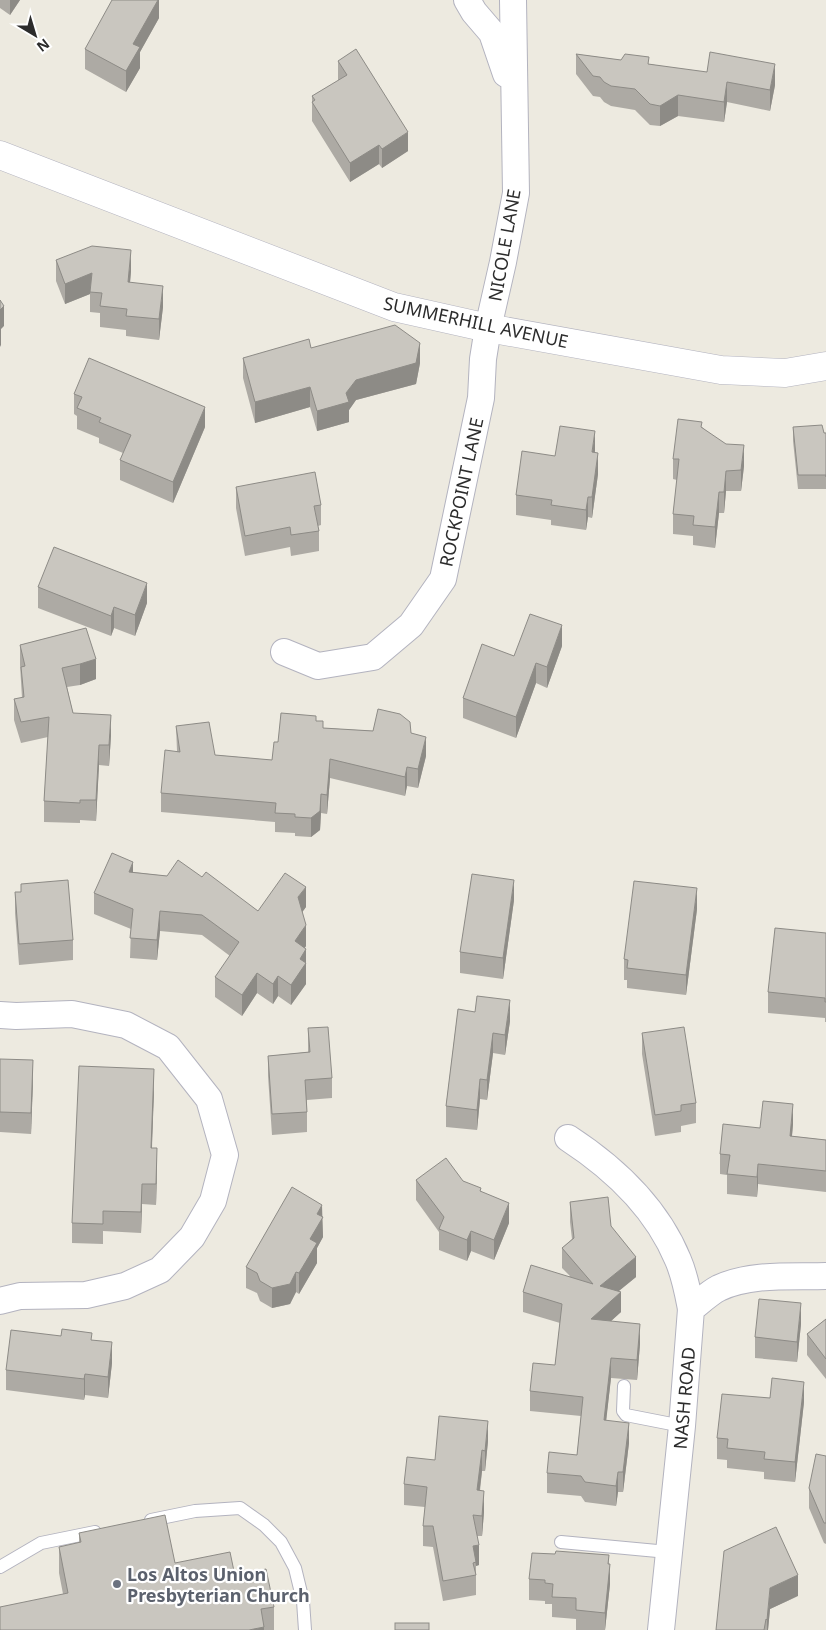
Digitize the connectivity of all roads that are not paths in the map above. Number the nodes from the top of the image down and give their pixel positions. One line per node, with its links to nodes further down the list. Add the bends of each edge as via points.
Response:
1 (467, 0): 3 (street, NICOLE LANE, via 492,32)
2 (513, 0): 3 (street, NICOLE LANE)
3 (515, 100): 5 (street, NICOLE LANE, via 516,193)
4 (0, 155): 5 (street, SUMMERHILL AVENUE, via 394,307)
5 (488, 328): 6 (street, SUMMERHILL AVENUE, via 721,370 785,373); 7 (street, ROCKPOINT LANE, via 481,398 443,579 411,625 373,657 318,666)
6 (826, 366)
7 (284, 652)
8 (0, 1015): 11 (street, via 72,1014 126,1025 168,1047 209,1099 225,1155 213,1201 192,1237 160,1270 125,1286 86,1295 20,1296)
9 (568, 1138): 12 (street, via 607,1166 654,1219 678,1260)
10 (826, 1276): 12 (street, via 757,1278 728,1285 708,1295)
11 (0, 1301)
12 (692, 1309): 14 (street, NASH ROAD)
13 (624, 1386): 14 (lane, via 623,1411 626,1415)
14 (682, 1426): 18 (street, NASH ROAD)
15 (137, 1523): 20 (lane, via 195,1511 240,1508 281,1542 295,1568 303,1601)
16 (108, 1529): 19 (lane, via 41,1543)
17 (561, 1542): 18 (lane)
18 (668, 1552): 21 (street, NASH ROAD)
19 (0, 1568)
20 (305, 1630)
21 (661, 1630)

